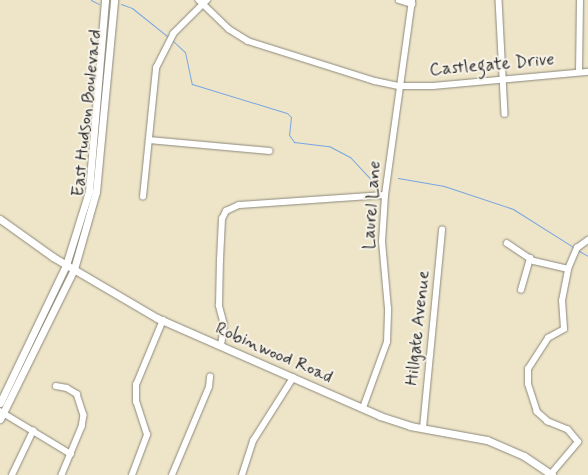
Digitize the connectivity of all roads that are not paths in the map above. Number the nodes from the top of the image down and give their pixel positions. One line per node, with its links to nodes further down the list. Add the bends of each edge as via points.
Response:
1 (104, 0): 22 (main road, East Hudson Boulevard, via 89,191)
2 (114, 0): 23 (main road, East Hudson Boulevard, via 96,192)
3 (399, 0): 7 (street)
4 (499, 0): 10 (street)
5 (580, 0): 8 (street)
6 (203, 1): 11 (street, Castlegate Drive, via 229,29 256,44); 13 (street, via 174,34 161,55 154,80)
7 (412, 2): 11 (street, Laurel Lane)
8 (579, 72): 9 (street, Castlegate Drive); 10 (street, Castlegate Drive)
9 (588, 72)
10 (502, 80): 11 (street, Castlegate Drive); 12 (street)
11 (399, 86): 15 (street, Laurel Lane)
12 (505, 114)
13 (149, 140): 14 (street); 16 (street)
14 (270, 151)
15 (385, 195): 27 (street, via 238,205 226,211 222,219 220,260 220,306 224,325); 32 (street, Laurel Lane, via 382,242 388,310 387,342)
16 (143, 197)
17 (0, 218): 22 (main road, Robinwood Road)
18 (442, 230): 34 (street, Hillgate Avenue)
19 (588, 240): 24 (street, via 577,248)
20 (507, 243): 21 (street)
21 (530, 258): 24 (street); 25 (street)
22 (66, 265): 23 (main road, Robinwood Road); 31 (main road, East Hudson Boulevard)
23 (74, 269): 26 (main road, Robinwood Road); 33 (main road, East Hudson Boulevard)
24 (568, 269): 37 (street, via 562,301 564,329 554,333 539,350 527,376 534,406 541,418 568,430 578,442)
25 (521, 290)
26 (163, 320): 27 (main road, Robinwood Road); 40 (street, via 136,385 136,402 147,434)
27 (221, 346): 29 (main road, Robinwood Road)
28 (210, 377): 41 (street, via 210,387)
29 (293, 378): 32 (main road, Robinwood Road); 42 (street, via 253,441)
30 (56, 386): 36 (street, via 74,392 84,410 82,428)
31 (0, 403)
32 (363, 408): 34 (main road, Robinwood Road)
33 (1, 414): 35 (street)
34 (423, 428): 37 (main road, Robinwood Road, via 487,440 519,454)
35 (34, 431): 36 (street); 38 (street)
36 (71, 454): 39 (street)
37 (551, 474)
38 (12, 475)
39 (62, 475)
40 (132, 475)
41 (172, 475)
42 (242, 475)

